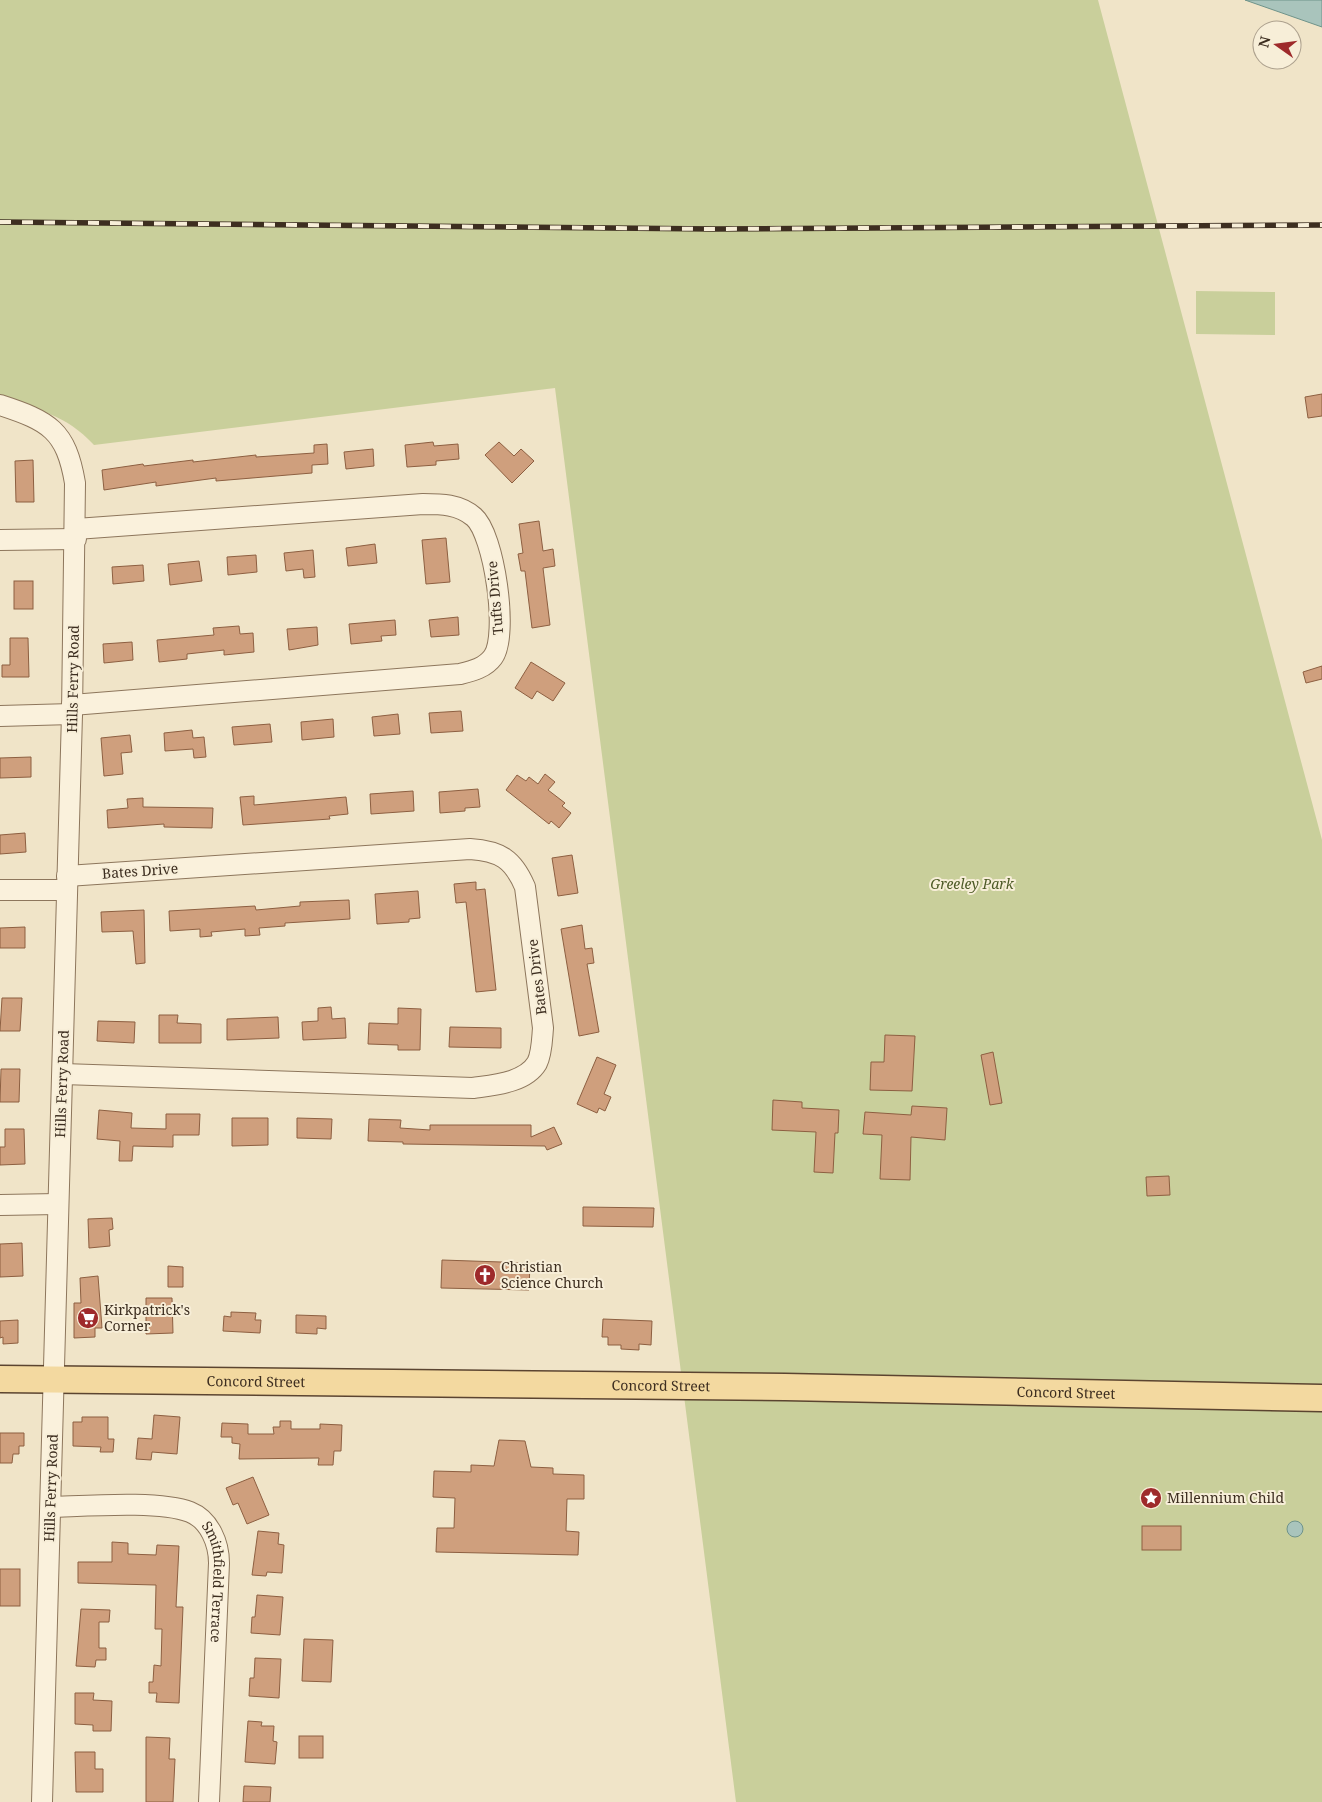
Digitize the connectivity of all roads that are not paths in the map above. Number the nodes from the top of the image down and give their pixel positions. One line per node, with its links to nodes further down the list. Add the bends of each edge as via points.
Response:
1 (0, 405): 2 (street, Hills Ferry Road, via 34,416 62,440 70,457 75,483)
2 (76, 534): 3 (street, Tufts Drive); 4 (street, Hills Ferry Road); 4 (street, Tufts Drive, via 423,504 459,507 475,518 491,550 500,640 493,657 479,669 460,674)
3 (0, 540)
4 (72, 709): 5 (street, Tufts Drive); 6 (street, Hills Ferry Road)
5 (0, 716)
6 (67, 883): 7 (street, Bates Drive); 8 (street, Hills Ferry Road); 8 (street, Bates Drive, via 488,850 505,857 518,870 525,887 543,1028 536,1064 507,1084 473,1088)
7 (0, 890)
8 (63, 1074): 9 (street, Hills Ferry Road)
9 (58, 1204): 10 (street); 11 (street, Hills Ferry Road)
10 (0, 1205)
11 (54, 1378): 12 (main road, Concord Street); 13 (main road, Concord Street, via 785,1387); 14 (street, Hills Ferry Road)
12 (0, 1380)
13 (1322, 1398)
14 (51, 1507): 15 (street, Hills Ferry Road); 16 (street, Smithfield Terrace, via 154,1506 179,1509 192,1512 213,1534 219,1550 219,1563)
15 (42, 1802)
16 (210, 1802)

